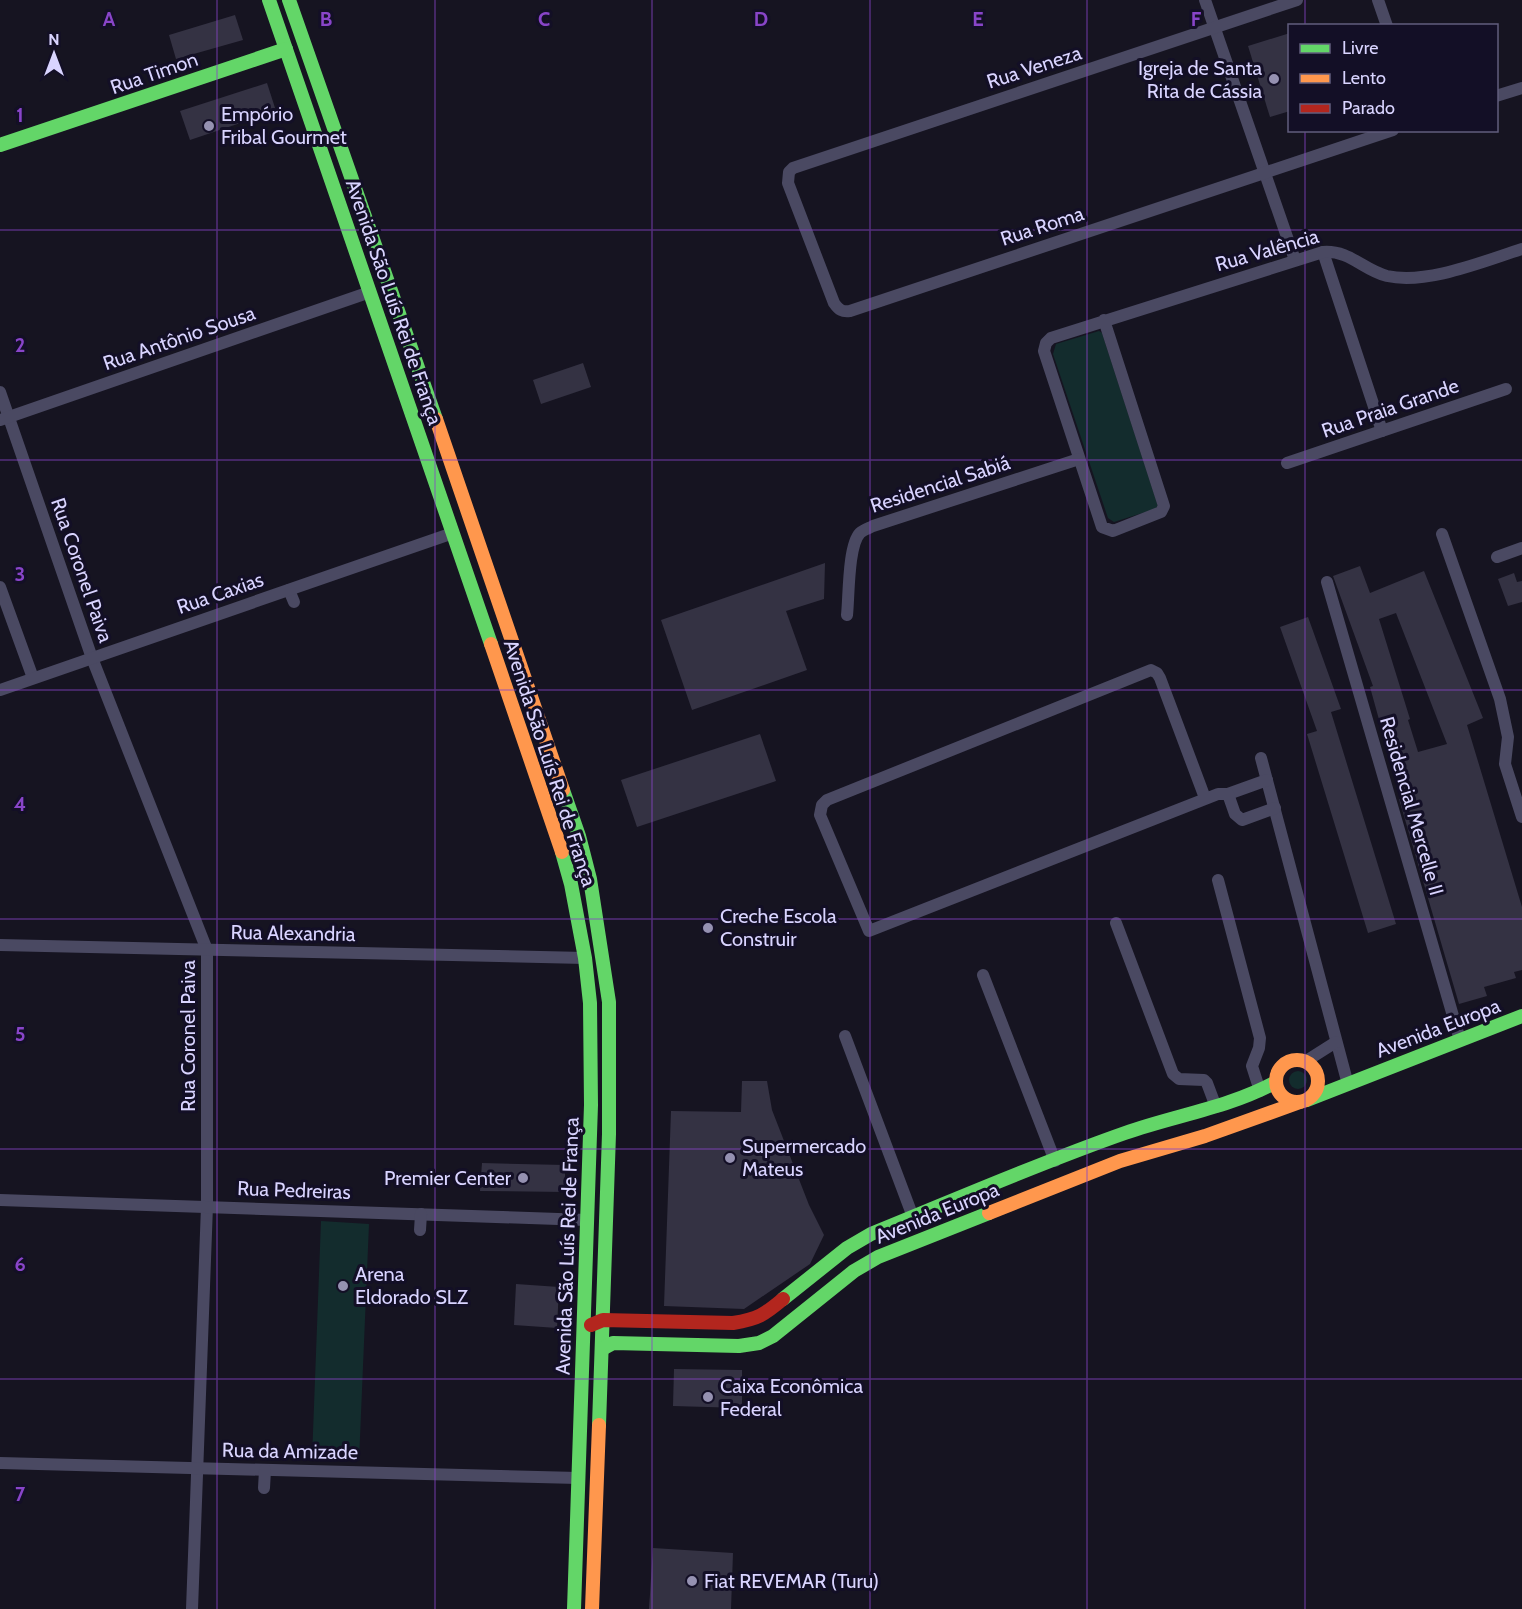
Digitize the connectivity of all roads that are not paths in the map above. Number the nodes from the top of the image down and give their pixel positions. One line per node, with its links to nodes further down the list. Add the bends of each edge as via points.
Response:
1 (269, 0): 8 (main road, Avenida São Luís Rei de França)
2 (289, 0): 70 (main road, Avenida São Luís Rei de França, via 511,636 590,879 609,1002)
3 (1205, 0): 7 (street)
4 (1297, 0): 7 (street, Rua Veneza)
5 (1378, 0): 6 (street)
6 (1386, 24)
7 (1215, 28): 13 (street); 14 (street, Rua Veneza, via 793,168)
8 (286, 49): 12 (main road, Rua Timon); 18 (main road, Avenida São Luís Rei de França)
9 (1522, 88): 10 (street)
10 (1498, 96)
11 (1387, 132): 13 (street, Rua Roma)
12 (0, 145)
13 (1265, 173): 14 (street, Rua Roma, via 843,311 834,303); 17 (street)
14 (788, 177)
15 (1522, 249): 16 (street, Rua Valência, via 1450,272 1406,277 1377,272 1338,252)
16 (1323, 252): 17 (street, Rua Valência); 23 (street)
17 (1295, 260): 19 (street, Rua Valência)
18 (370, 292): 22 (street, Rua Antônio Sousa); 26 (main road, Avenida São Luís Rei de França)
19 (1104, 320): 24 (street, Rua Valência, via 1056,336 1046,343 1044,351); 24 (street, via 1164,506 1161,512 1113,531 1102,527)
20 (1506, 389): 23 (street, Rua Praia Grande)
21 (0, 392): 22 (street, Rua Coronel Paiva)
22 (4, 419): 35 (street, Rua Coronel Paiva)
23 (1382, 431): 25 (street, Rua Praia Grande)
24 (1079, 459): 34 (street, Residencial Sabiá, via 860,533 852,556)
25 (1287, 464)
26 (453, 533): 32 (street, Rua Caxias); 48 (main road, Avenida São Luís Rei de França, via 552,819 571,884)
27 (1442, 534): 43 (street, via 1500,699 1508,737 1505,764)
28 (1522, 549): 29 (street)
29 (1497, 557)
30 (1327, 582): 52 (street, Residencial Mercelle II)
31 (0, 587): 36 (street)
32 (289, 590): 33 (street); 35 (street, Rua Caxias)
33 (294, 602)
34 (847, 615)
35 (92, 658): 36 (street, Rua Caxias); 47 (street, Rua Coronel Paiva)
36 (33, 678): 37 (street, Rua Caxias)
37 (0, 690)
38 (1261, 758): 39 (street)
39 (1267, 780): 40 (street); 42 (street)
40 (1228, 794): 41 (street); 42 (street, via 1234,814 1242,820)
41 (1205, 798): 41 (street, via 869,931 820,815 827,800 1151,670 1160,678)
42 (1275, 808): 53 (street)
43 (1522, 817)
44 (1218, 880): 58 (street, via 1260,1038 1252,1066)
45 (1116, 923): 60 (street, via 1173,1074 1179,1079 1204,1080)
46 (0, 945): 47 (street, Rua Alexandria)
47 (207, 950): 48 (street, Rua Alexandria); 63 (street, Rua Coronel Paiva)
48 (585, 958): 66 (main road, Avenida São Luís Rei de França, via 592,1052)
49 (983, 975): 61 (street)
50 (1522, 1016): 52 (main road, Avenida Europa)
51 (845, 1036): 65 (street)
52 (1460, 1040): 56 (main road, Avenida Europa, via 1368,1076)
53 (1336, 1042): 54 (street); 56 (street)
54 (1306, 1061): 55 (main road); 57 (main road, Avenida Europa, via 1285,1063)
55 (1318, 1075): 56 (main road, Avenida Europa); 59 (main road, via 1317,1089)
56 (1345, 1081): 59 (main road, Avenida Europa)
57 (1276, 1082): 58 (main road, Avenida Europa); 59 (main road, via 1281,1095)
58 (1260, 1091): 60 (main road, Avenida Europa)
59 (1304, 1101): 69 (main road, Avenida Europa, via 1120,1161 878,1257)
60 (1216, 1107): 61 (main road, Avenida Europa, via 1134,1130)
61 (1055, 1161): 65 (main road, Avenida Europa)
62 (0, 1200): 63 (street, Rua Pedreiras)
63 (207, 1206): 64 (street, Rua Pedreiras); 74 (street, Rua Coronel Paiva)
64 (421, 1214): 66 (street, Rua Pedreiras); 67 (street)
65 (913, 1217): 68 (main road, Avenida Europa, via 859,1240)
66 (587, 1220): 71 (main road, Avenida São Luís Rei de França)
67 (420, 1230)
68 (789, 1294): 69 (main road); 70 (main road, Avenida Europa, via 759,1317 739,1323)
69 (804, 1311): 72 (main road, Avenida Europa, via 773,1336 752,1345 614,1343)
70 (603, 1320): 71 (main road); 72 (main road, Avenida São Luís Rei de França)
71 (583, 1328): 76 (main road, Avenida São Luís Rei de França)
72 (602, 1349): 80 (main road, Avenida São Luís Rei de França)
73 (0, 1463): 74 (street, Rua da Amizade)
74 (197, 1468): 75 (street, Rua da Amizade); 78 (street, Rua Coronel Paiva)
75 (265, 1470): 76 (street, Rua da Amizade); 77 (street)
76 (578, 1478): 79 (main road, Avenida São Luís Rei de França)
77 (264, 1488)
78 (192, 1609)
79 (574, 1609)
80 (592, 1609)

